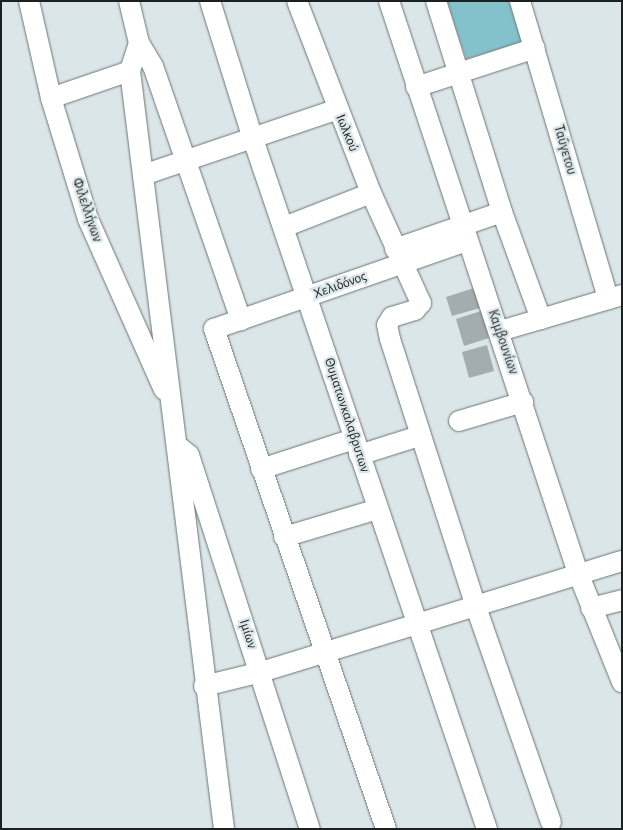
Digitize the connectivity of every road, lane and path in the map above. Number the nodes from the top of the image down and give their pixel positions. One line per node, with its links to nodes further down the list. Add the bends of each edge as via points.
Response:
1 (29, 1): 13 (street, Φιλελλήνων)
2 (129, 1): 8 (street)
3 (210, 1): 15 (street, Θυματωνκαλαβρυτων)
4 (297, 1): 14 (street, Ιωλκού)
5 (389, 1): 12 (street, Καμβουνίων)
6 (436, 1): 11 (street)
7 (520, 1): 9 (street, Ταΰγετου)
8 (140, 42): 10 (street); 16 (street, via 153,66)
9 (535, 48): 11 (street); 24 (street, Ταΰγετου)
10 (130, 71): 13 (street); 17 (street)
11 (458, 73): 12 (street); 19 (street)
12 (416, 87): 21 (street, Καμβουνίων)
13 (52, 98): 29 (street, Φιλελλήνων, via 88,219)
14 (338, 110): 15 (street); 18 (street, Ιωλκού)
15 (253, 139): 16 (street); 20 (street, Θυματωνκαλαβρυτων)
16 (186, 163): 17 (street); 26 (street)
17 (143, 176): 29 (street)
18 (371, 193): 20 (street); 22 (street, Ιωλκού)
19 (502, 212): 21 (street, Χελιδόνος); 25 (street)
20 (284, 227): 23 (street, Θυματωνκαλαβρυτων)
21 (464, 234): 22 (street, Χελιδόνος); 27 (street, Καμβουνίων)
22 (399, 256): 23 (street, Χελιδόνος); 31 (street, Ιωλκού, via 420,303 415,310 392,317 387,325)
23 (308, 296): 26 (street, Χελιδόνος); 33 (street, Θυματωνκαλαβρυτων)
24 (615, 297): 25 (street)
25 (541, 319): 27 (street)
26 (241, 320): 34 (street, Χελιδόνος, via 214,329)
27 (500, 331): 28 (street, Καμβουνίων)
28 (523, 402): 30 (street); 38 (street, Καμβουνίων)
29 (172, 409): 32 (street)
30 (459, 421)
31 (419, 436): 33 (street); 40 (street)
32 (177, 444): 44 (street, Ιμίων, via 189,455); 46 (street)
33 (357, 447): 34 (street); 35 (street, Θυματωνκαλαβρυτων)
34 (261, 469): 36 (street)
35 (378, 509): 36 (street); 42 (street, Θυματωνκαλαβρυτων)
36 (284, 537): 43 (street)
37 (622, 561): 38 (street)
38 (578, 573): 40 (street); 41 (street, Καμβουνίων)
39 (622, 600): 41 (street)
40 (476, 607): 42 (street); 47 (street)
41 (591, 608): 45 (street, Καμβουνίων)
42 (420, 625): 43 (street); 51 (street, Θυματωνκαλαβρυτων)
43 (323, 654): 44 (street); 50 (street)
44 (261, 672): 46 (street); 49 (street, Ιμίων)
45 (622, 682)
46 (204, 686): 48 (street)
47 (551, 822)
48 (224, 829)
49 (310, 829)
50 (386, 829)
51 (486, 829)

